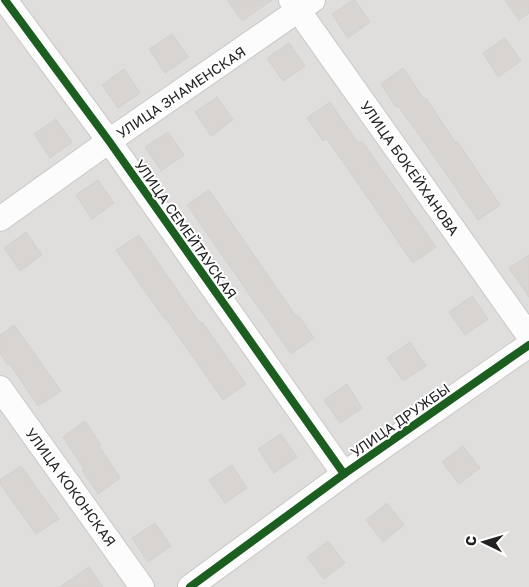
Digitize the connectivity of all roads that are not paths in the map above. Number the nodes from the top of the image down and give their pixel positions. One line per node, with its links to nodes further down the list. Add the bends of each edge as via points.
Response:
1 (5, 0): 3 (street, УЛИЦА СЕМЕЙТАУСКАЯ)
2 (301, 4): 3 (street, УЛИЦА ЗНАМЕНСКАЯ); 5 (street, УЛИЦА БОКЕЙХАНОВА)
3 (109, 141): 4 (street, УЛИЦА ЗНАМЕНСКАЯ); 8 (street, УЛИЦА СЕМЕЙТАУСКАЯ)
4 (0, 219)
5 (529, 336)
6 (529, 344): 8 (street, УЛИЦА ДРУЖБЫ)
7 (0, 388): 9 (street, УЛИЦА КОКОНСКАЯ)
8 (344, 474): 10 (street, УЛИЦА ДРУЖБЫ)
9 (142, 587)
10 (190, 587)

